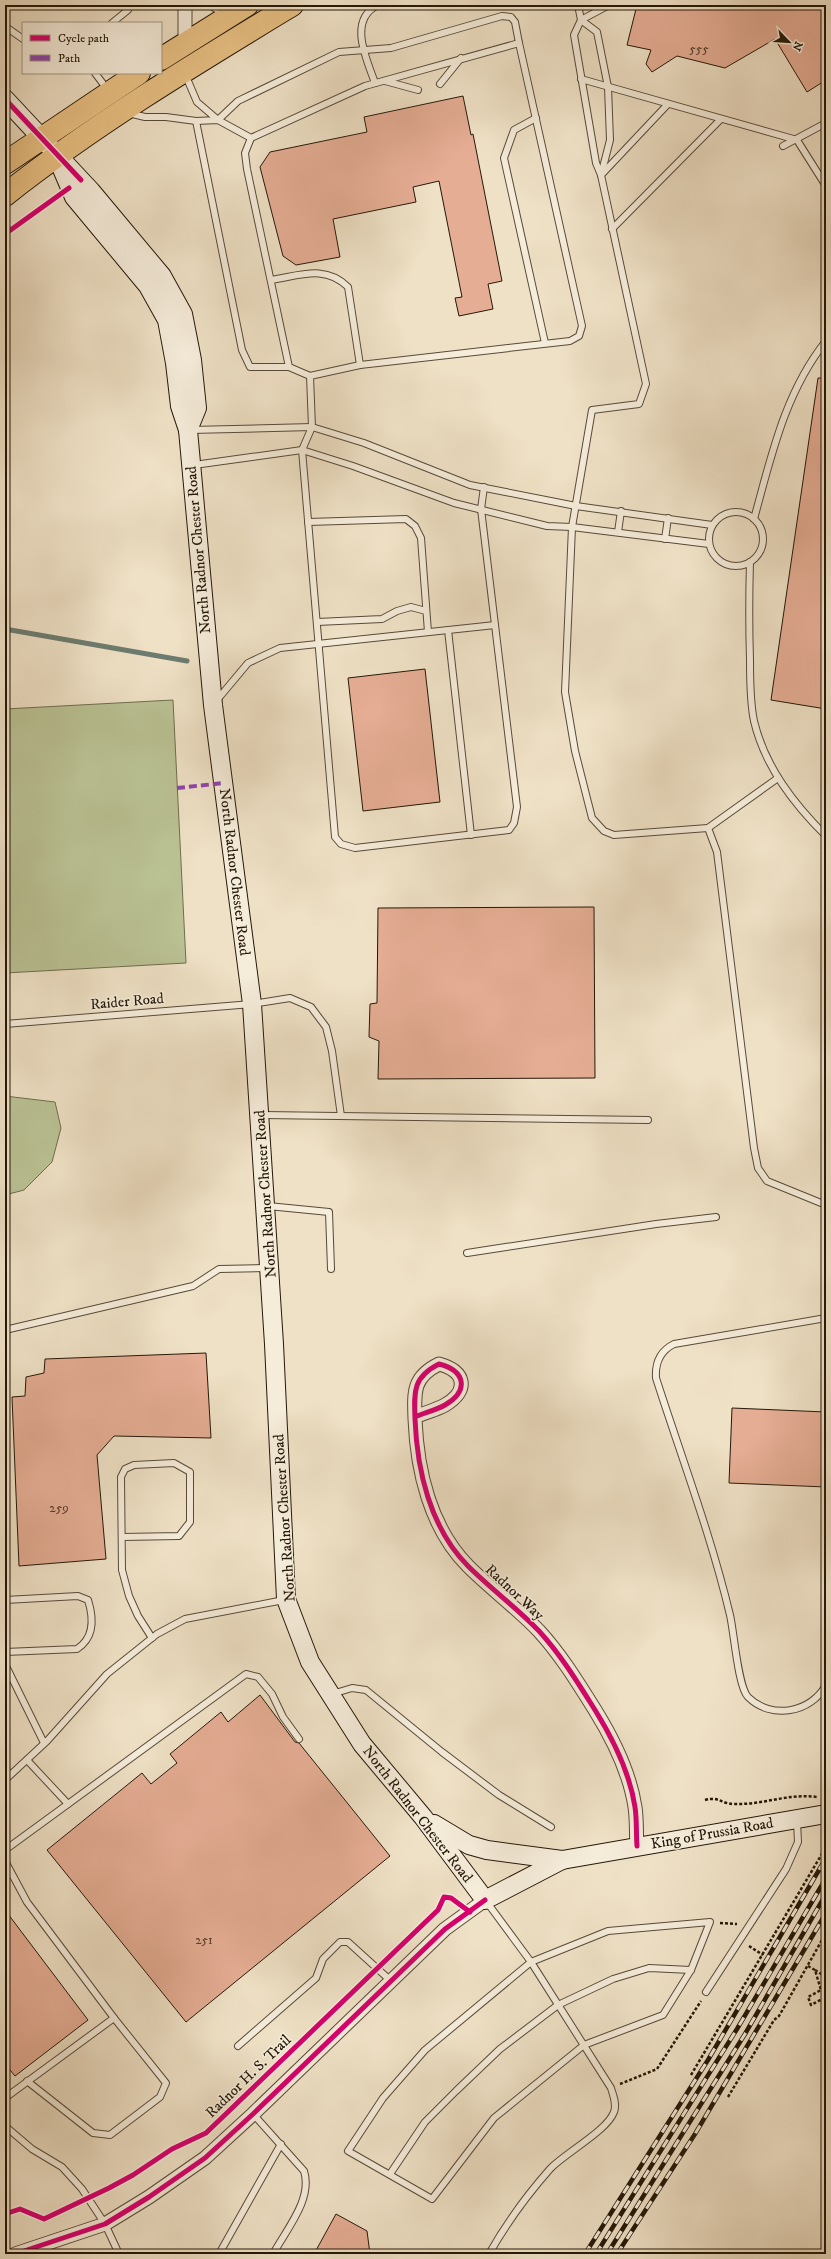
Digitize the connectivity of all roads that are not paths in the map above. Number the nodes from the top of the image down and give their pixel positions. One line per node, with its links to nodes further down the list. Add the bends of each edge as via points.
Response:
1 (129, 5): 10 (lane, via 128,10)
2 (185, 5): 13 (street)
3 (216, 5): 8 (street)
4 (292, 5): 18 (highway)
5 (378, 5): 15 (lane, via 368,12 364,20 361,32)
6 (578, 5): 9 (lane)
7 (609, 5): 9 (lane)
8 (242, 8): 13 (highway)
9 (581, 20): 21 (lane, via 574,34); 25 (lane, via 597,32)
10 (113, 22)
11 (5, 27): 12 (lane)
12 (22, 39)
13 (185, 43): 16 (highway)
14 (519, 43): 15 (lane, via 515,22 511,17 502,16 391,48); 17 (lane); 31 (lane)
15 (363, 49): 23 (lane); 33 (lane, via 339,52 291,74 238,101)
16 (162, 58)
17 (461, 58): 22 (lane); 24 (lane)
18 (183, 71): 30 (highway); 33 (lane, via 197,102)
19 (96, 74): 27 (lane)
20 (138, 74): 27 (highway)
21 (581, 79): 25 (lane); 42 (lane, via 596,163)
22 (384, 80): 23 (lane); 26 (lane)
23 (375, 83): 37 (lane)
24 (440, 84)
25 (608, 87): 29 (lane); 42 (lane, via 610,140)
26 (418, 90)
27 (110, 92): 36 (highway)
28 (5, 99): 36 (main road, North Radnor Chester Road)
29 (668, 104): 32 (lane); 42 (lane)
30 (121, 112): 34 (lane, via 145,117); 40 (highway)
31 (536, 118): 48 (lane, via 514,130 504,158); 48 (lane, via 582,326 579,336 570,341)
32 (721, 119): 38 (lane); 45 (lane)
33 (218, 120): 34 (lane); 37 (lane)
34 (196, 121): 50 (lane, via 242,350 250,367)
35 (826, 123): 38 (lane)
36 (42, 137): 40 (main road, North Radnor Chester Road); 41 (highway)
37 (251, 138): 46 (lane, via 245,153)
38 (797, 140): 39 (lane); 43 (lane)
39 (783, 146)
40 (56, 155): 44 (highway); 53 (main road, North Radnor Chester Road, via 74,197 148,286 167,320 180,406)
41 (5, 163)
42 (601, 175): 45 (lane)
43 (826, 186)
44 (5, 195)
45 (612, 229): 57 (lane, via 646,384 639,404 592,410)
46 (271, 280): 49 (lane, via 313,273 328,273 339,278 348,287); 50 (lane)
47 (826, 341): 61 (lane, via 805,371 795,392 772,454)
48 (545, 343): 49 (lane)
49 (360, 365): 51 (lane)
50 (289, 367): 51 (lane)
51 (310, 376): 52 (lane)
52 (312, 427): 53 (lane); 54 (lane); 56 (lane, via 364,443 470,485)
53 (188, 430): 55 (main road, North Radnor Chester Road)
54 (302, 450): 55 (lane); 58 (lane); 62 (lane)
55 (190, 466): 75 (main road, North Radnor Chester Road)
56 (484, 487): 57 (lane); 58 (lane)
57 (576, 506): 59 (lane); 64 (lane)
58 (481, 510): 64 (lane, via 547,526); 71 (lane)
59 (621, 511): 60 (lane); 65 (lane)
60 (668, 518): 63 (lane); 66 (lane)
61 (754, 519): 63 (lane, via 746,514 729,513 720,516); 68 (lane, via 762,533 763,542 759,553)
62 (308, 522): 69 (lane, via 406,519 415,526 420,538); 70 (lane)
63 (712, 525): 67 (lane)
64 (572, 527): 65 (lane); 77 (lane, via 565,692 575,751 592,818 604,831 614,835)
65 (618, 532): 66 (lane)
66 (665, 540): 67 (lane)
67 (709, 544): 68 (lane, via 716,558 723,564 741,566)
68 (750, 562): 76 (lane, via 752,709 765,755)
69 (426, 611): 70 (lane, via 411,607 397,611 382,620); 73 (lane)
70 (316, 622): 74 (lane)
71 (495, 625): 72 (lane); 78 (lane, via 517,807 514,824 509,830)
72 (448, 630): 73 (lane); 78 (lane)
73 (428, 632): 74 (lane)
74 (318, 645): 75 (lane, via 280,648 248,663); 78 (lane, via 335,837 341,844 355,848)
75 (213, 705): 80 (main road, North Radnor Chester Road)
76 (778, 778): 77 (lane); 79 (lane, via 796,803)
77 (708, 828): 85 (lane, via 717,852 758,1168 767,1181)
78 (471, 835)
79 (826, 836)
80 (252, 1004): 81 (lane, Raider Road); 82 (main road, North Radnor Chester Road); 83 (lane, Raider Road, via 290,998 311,1007 326,1026 332,1051)
81 (5, 1024)
82 (260, 1115): 83 (lane); 86 (main road, North Radnor Chester Road)
83 (340, 1116): 84 (lane)
84 (648, 1120)
85 (826, 1205)
86 (266, 1206): 89 (main road, North Radnor Chester Road); 90 (lane, via 329,1212)
87 (716, 1218): 88 (lane, via 656,1224)
88 (467, 1253)
89 (270, 1268): 92 (lane, via 219,1269 193,1286); 95 (main road, North Radnor Chester Road)
90 (331, 1269)
91 (826, 1318): 100 (lane, via 674,1344 661,1354 656,1367 656,1378 727,1601 742,1682 748,1697 773,1710 794,1710 815,1700)
92 (5, 1330)
93 (415, 1417): 111 (street, Radnor Way, via 416,1446 422,1476 437,1519 467,1565 540,1632 566,1665 596,1712 622,1761 635,1807)
94 (122, 1537): 94 (lane, via 121,1477 125,1469 134,1465 174,1463 190,1472 190,1522 179,1536); 97 (lane, via 122,1570 129,1596)
95 (286, 1599): 97 (lane, via 185,1619); 101 (main road, North Radnor Chester Road, via 310,1662)
96 (5, 1600): 98 (lane, via 78,1596 88,1600 91,1609 90,1636 86,1643 77,1649)
97 (152, 1638): 103 (lane, via 107,1674)
98 (5, 1652)
99 (5, 1664): 103 (lane)
100 (826, 1685)
101 (331, 1695): 108 (main road, North Radnor Chester Road, via 362,1744); 110 (lane, via 352,1688 366,1690 499,1795)
102 (299, 1739): 106 (lane, via 283,1717 272,1694 258,1677 246,1674)
103 (44, 1743): 104 (lane)
104 (27, 1760): 105 (lane); 106 (lane)
105 (6, 1777)
106 (68, 1804): 112 (lane)
107 (826, 1804): 109 (main road, King of Prussia Road)
108 (423, 1817): 113 (main road, via 469,1845 487,1850); 115 (main road, North Radnor Chester Road)
109 (797, 1818): 111 (main road, King of Prussia Road); 119 (lane, via 798,1842 786,1869)
110 (552, 1827)
111 (637, 1846): 113 (main road, King of Prussia Road)
112 (5, 1850)
113 (562, 1860): 115 (main road, King of Prussia Road)
114 (5, 1861): 121 (lane, via 27,1902)
115 (485, 1900): 116 (lane); 118 (street, King of Prussia Road, via 445,1929)
116 (531, 1962): 117 (lane, via 608,1931 710,1922); 120 (lane); 129 (lane, via 425,2050 383,2098 348,2151)
117 (691, 1970): 120 (lane, via 649,1968 613,1979); 122 (lane, via 663,2015)
118 (391, 1981): 123 (lane, via 348,1942 340,1942 323,1959 316,1978); 126 (street, King of Prussia Road)
119 (706, 1992)
120 (558, 2005): 122 (lane); 129 (lane, via 500,2049 425,2122)
121 (114, 2018): 124 (lane); 124 (lane, via 166,2082 160,2097 110,2135 93,2133)
122 (584, 2045): 129 (lane, via 494,2118 432,2199); 135 (lane, via 611,2088 615,2099 614,2111 607,2123 551,2168 524,2200)
123 (238, 2046)
124 (27, 2082): 125 (lane)
125 (5, 2098)
126 (253, 2114): 128 (lane); 130 (street, King of Prussia Road, via 205,2158 150,2197)
127 (5, 2126): 130 (lane, via 32,2149 62,2167 82,2189)
128 (281, 2144): 133 (lane); 134 (lane, via 304,2171 307,2180 300,2206)
129 (390, 2174)
130 (105, 2224): 131 (street, King of Prussia Road); 132 (lane)
131 (15, 2254)
132 (119, 2254)
133 (219, 2254)
134 (273, 2254)
135 (489, 2254)

